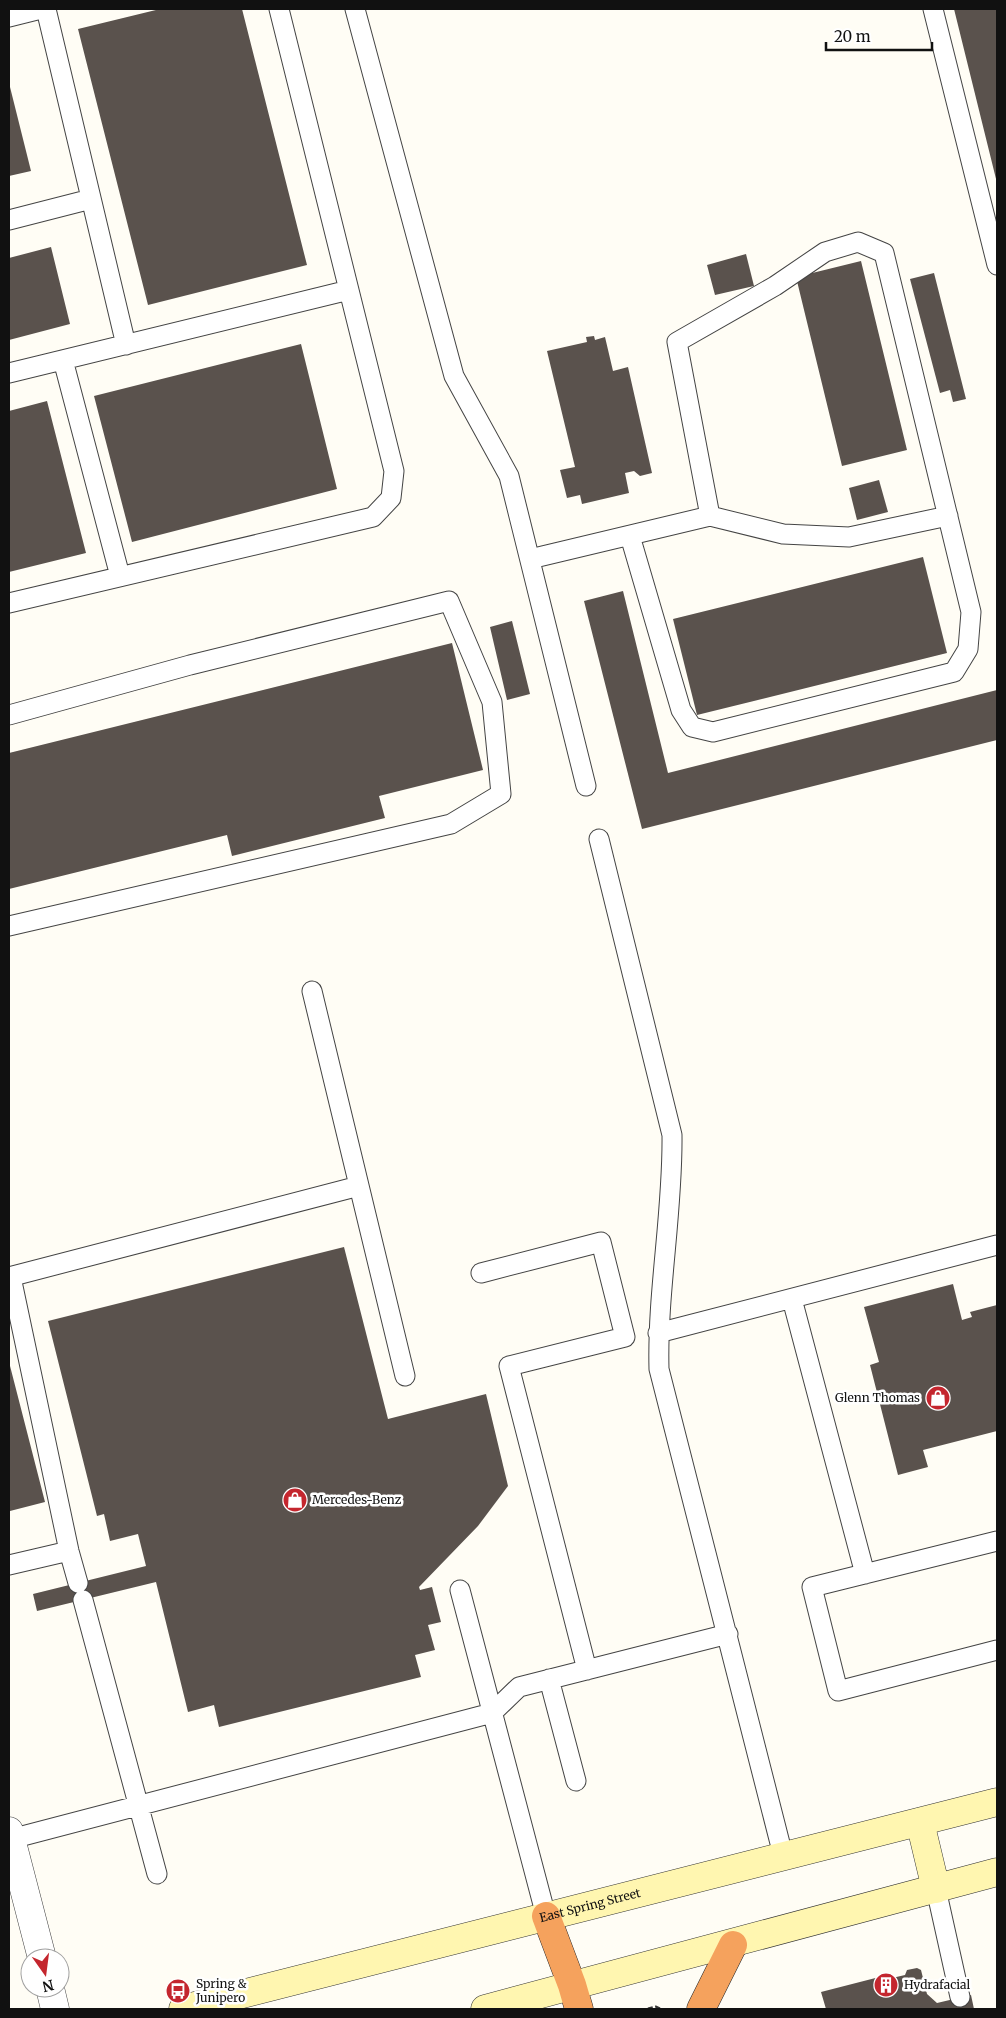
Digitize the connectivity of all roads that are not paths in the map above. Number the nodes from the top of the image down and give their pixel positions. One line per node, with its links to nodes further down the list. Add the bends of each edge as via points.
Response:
1 (42, 9): 6 (lane)
2 (46, 9): 7 (lane)
3 (278, 9): 10 (lane)
4 (355, 9): 17 (lane, via 454,376 509,476)
5 (933, 9): 9 (lane)
6 (9, 17)
7 (91, 199): 8 (lane); 11 (lane)
8 (9, 220)
9 (997, 265)
10 (349, 290): 11 (lane); 18 (lane, via 394,471 391,498 373,517)
11 (126, 345): 12 (lane)
12 (63, 360): 13 (lane); 18 (lane)
13 (9, 373)
14 (710, 516): 15 (lane, via 783,534 849,537); 15 (lane, via 677,342 775,286 825,252 858,242 884,253); 16 (lane)
15 (948, 516): 16 (lane, via 971,612 968,649 954,672 713,732 692,727 681,710)
16 (630, 536): 17 (lane)
17 (530, 559): 21 (lane)
18 (120, 576): 19 (lane)
19 (9, 603)
20 (9, 715): 23 (lane, via 190,665 449,601 492,702 502,794 451,824)
21 (586, 786)
22 (599, 839): 30 (lane, via 672,1135)
23 (9, 926)
24 (312, 991): 25 (lane)
25 (359, 1186): 28 (lane); 31 (lane)
26 (997, 1245): 29 (lane)
27 (481, 1273): 39 (lane, via 601,1242 625,1337 509,1366)
28 (10, 1277): 33 (lane)
29 (792, 1298): 30 (lane); 35 (lane)
30 (658, 1333): 37 (lane, via 659,1369)
31 (405, 1376)
32 (997, 1541): 35 (lane)
33 (70, 1551): 34 (lane); 44 (lane)
34 (9, 1565)
35 (865, 1574): 38 (lane, via 812,1587 838,1691)
36 (460, 1590): 41 (lane)
37 (728, 1634): 39 (lane); 47 (lane)
38 (997, 1650)
39 (587, 1670): 40 (lane)
40 (549, 1679): 41 (lane, via 519,1688); 42 (lane)
41 (492, 1713): 44 (lane); 51 (lane)
42 (576, 1781)
43 (997, 1802): 45 (main road, East Spring Street)
44 (138, 1805): 46 (lane); 49 (lane)
45 (920, 1822): 47 (main road, East Spring Street); 50 (main road)
46 (10, 1835): 53 (street)
47 (783, 1855): 51 (main road, East Spring Street)
48 (997, 1872): 50 (main road)
49 (157, 1874)
50 (936, 1889): 52 (main road); 55 (lane)
51 (546, 1916): 54 (highway); 56 (main road, East Spring Street)
52 (733, 1945): 54 (main road); 58 (highway)
53 (39, 1948)
54 (575, 1997): 57 (main road)
55 (960, 1998)
56 (183, 2009)
57 (485, 2009)
58 (702, 2009)

